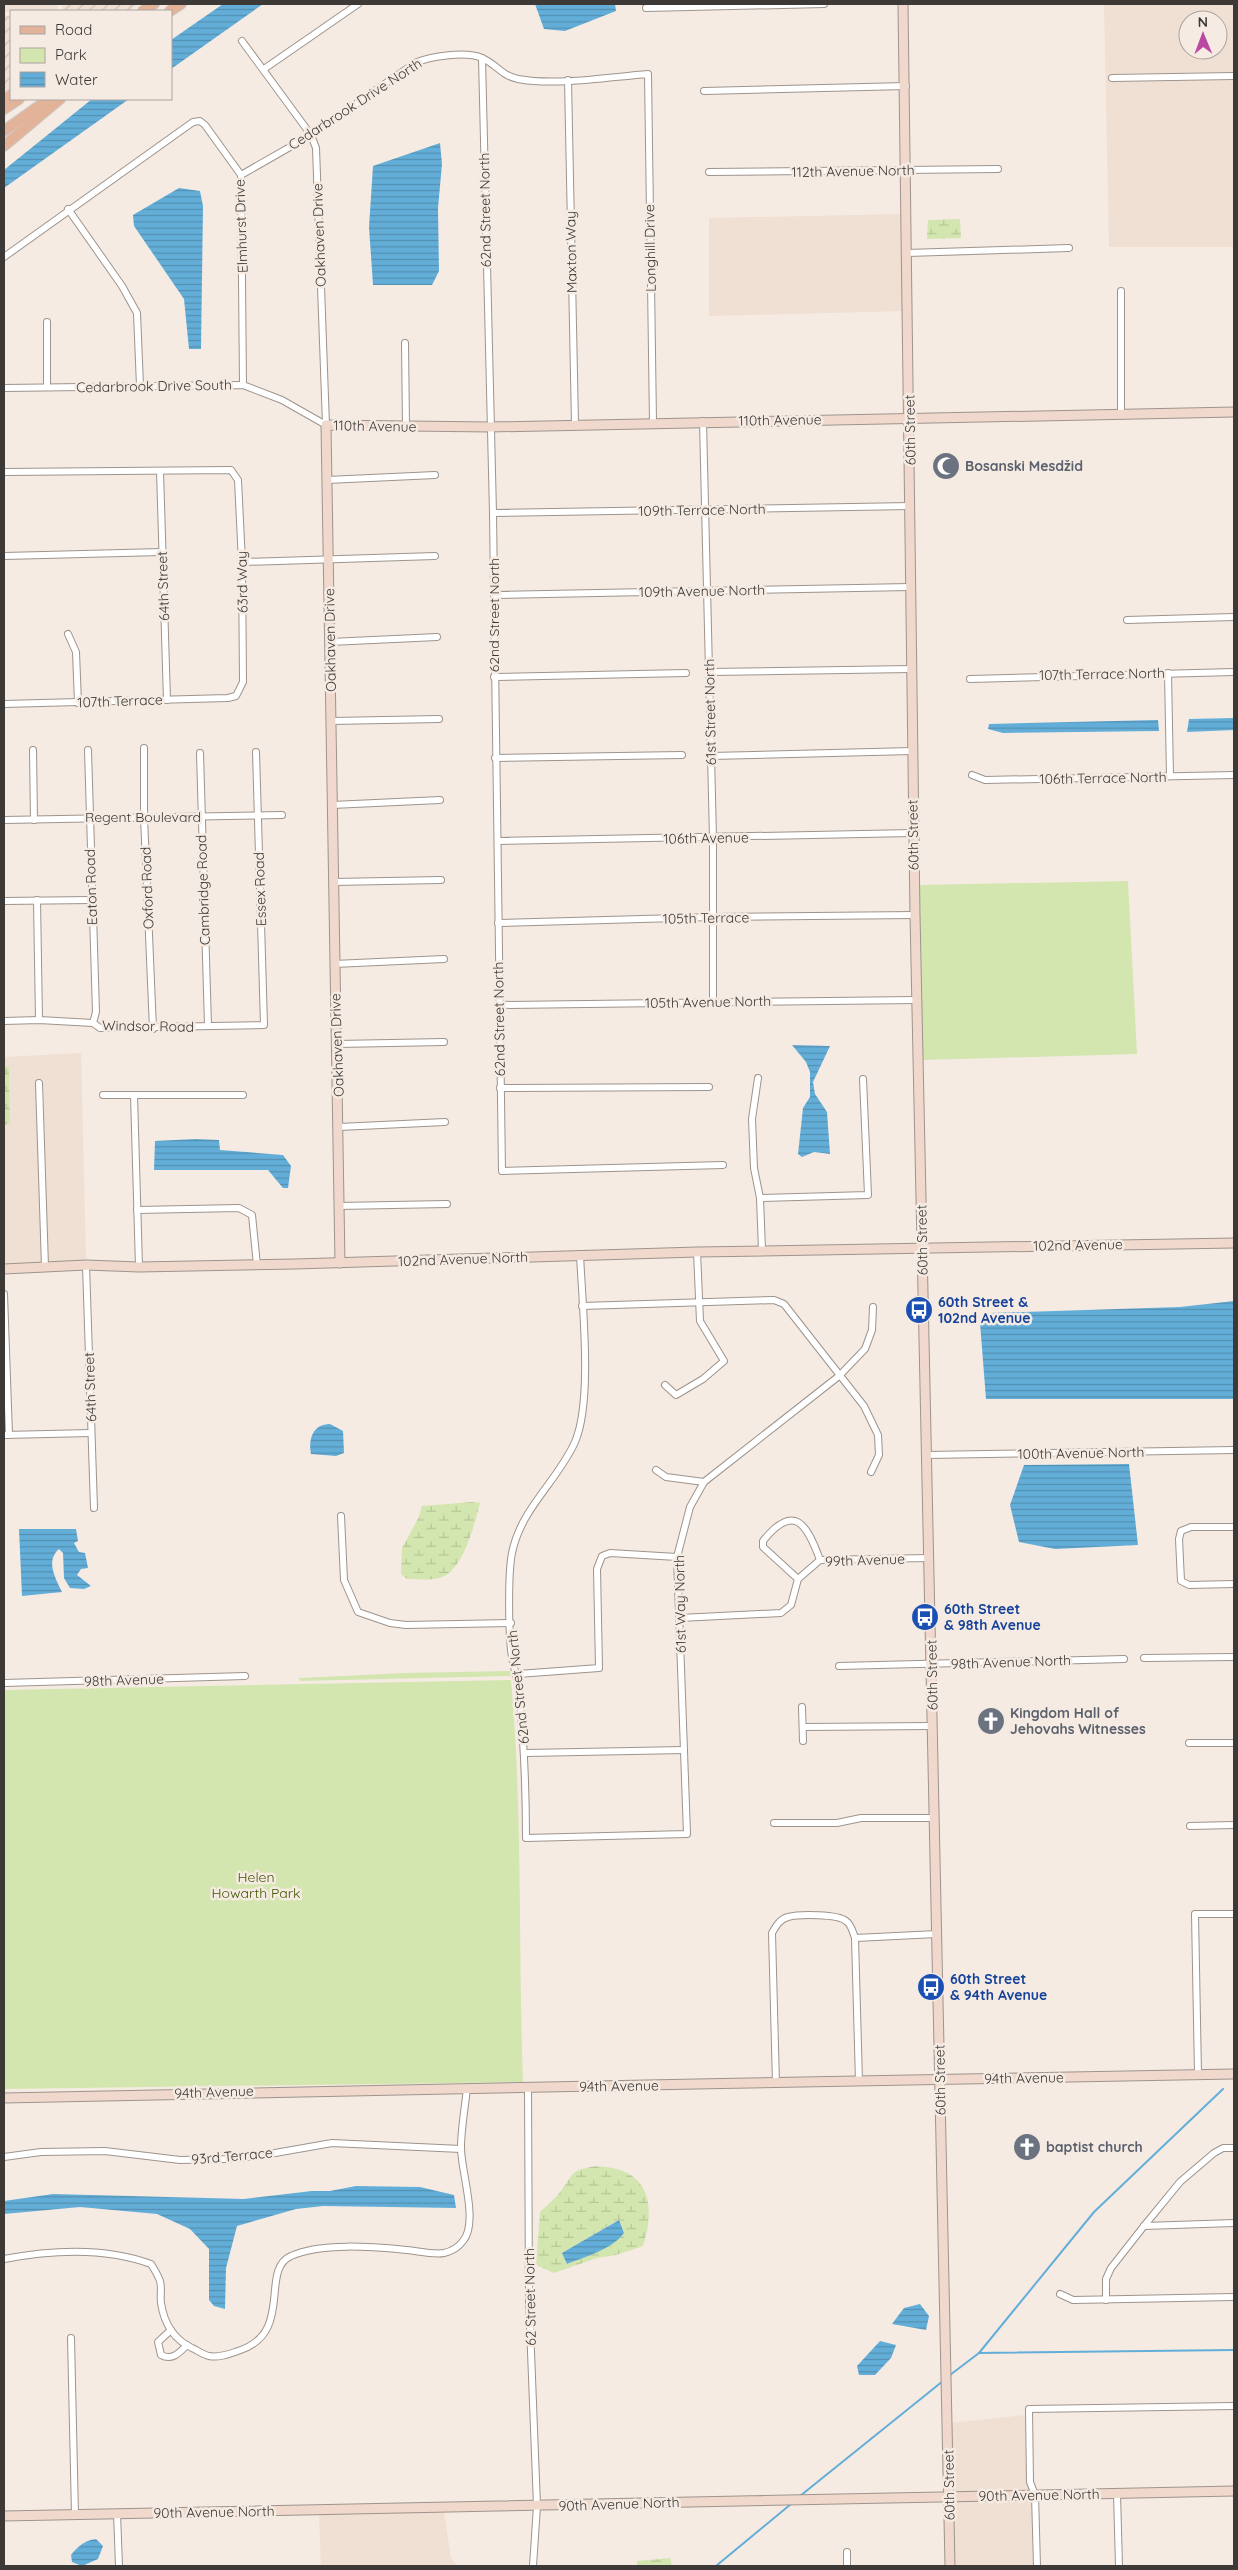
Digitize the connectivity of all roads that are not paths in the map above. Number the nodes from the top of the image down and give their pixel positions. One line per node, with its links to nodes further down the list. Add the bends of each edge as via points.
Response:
1 (358, 4): 7 (street)
2 (824, 4): 4 (street)
3 (903, 4): 11 (street, 60th Street)
4 (646, 8)
5 (242, 40): 7 (street, Oakhaven Drive)
6 (482, 58): 10 (street, via 502,74 518,79); 18 (street, Cedarbrook Drive North, via 428,57); 43 (street, 62nd Street North)
7 (264, 69): 18 (street, Oakhaven Drive)
8 (1234, 76): 9 (street)
9 (1112, 78)
10 (568, 80): 39 (street, Longhill Drive, via 648,74); 40 (street, Maxton Way)
11 (906, 86): 12 (street); 21 (street, 60th Street)
12 (704, 91)
13 (18, 100): 16 (main road)
14 (48, 100): 17 (main road)
15 (59, 100): 19 (main road)
16 (4, 109)
17 (4, 131)
18 (311, 135): 23 (street, Cedarbrook Drive North); 41 (street, Oakhaven Drive, via 316,148)
19 (4, 146)
20 (998, 169): 21 (street, 112th Avenue North)
21 (906, 170): 22 (street, 112th Avenue North); 26 (street, 60th Street)
22 (709, 172)
23 (241, 175): 24 (street, Elmhurst Drive, via 205,125 200,121 193,122); 31 (street, Elmhurst Drive)
24 (68, 208): 27 (street, Elmhurst Drive); 32 (street, via 137,313)
25 (1069, 248): 26 (street)
26 (907, 253): 37 (street, 60th Street)
27 (4, 257)
28 (1121, 290): 36 (street)
29 (48, 322): 33 (street)
30 (405, 343): 42 (street)
31 (243, 385): 32 (street, Cedarbrook Drive South); 41 (street, Cedarbrook Drive South, via 282,400)
32 (140, 386): 33 (street, Cedarbrook Drive South)
33 (47, 387): 34 (street, Cedarbrook Drive South)
34 (4, 388)
35 (1234, 412): 36 (street, 110th Avenue)
36 (1121, 414): 37 (street, 110th Avenue)
37 (910, 419): 38 (street, 110th Avenue); 48 (street, 60th Street)
38 (702, 421): 39 (street, 110th Avenue); 49 (street, 61st Street North)
39 (652, 422): 40 (street, 110th Avenue)
40 (575, 424): 43 (street, 110th Avenue)
41 (326, 425): 42 (street, 110th Avenue); 47 (street, Oakhaven Drive)
42 (406, 426): 43 (street, 110th Avenue)
43 (490, 427): 50 (street, 62nd Street North)
44 (160, 471): 45 (street); 51 (street, 64th Street); 55 (street, 63rd Way, via 230,470 238,480)
45 (4, 472)
46 (435, 475): 47 (street)
47 (327, 480): 54 (street, Oakhaven Drive)
48 (911, 506): 49 (street, 109th Terrace North); 56 (street, 60th Street)
49 (705, 510): 50 (street, 109th Terrace North); 57 (street, 61st Street North)
50 (493, 513): 58 (street, 62nd Street North)
51 (162, 552): 52 (street); 72 (street, 64th Street)
52 (4, 556)
53 (435, 556): 54 (street)
54 (328, 558): 55 (street); 63 (street, Oakhaven Drive)
55 (242, 562): 71 (street, 63rd Way, via 243,682)
56 (910, 587): 57 (street, 109th Avenue North); 64 (street, 60th Street)
57 (707, 591): 58 (street, 109th Avenue North); 65 (street, 61st Street North)
58 (494, 595): 69 (street, 62nd Street North)
59 (1234, 617): 60 (street)
60 (1127, 620)
61 (68, 634): 73 (street, via 76,652)
62 (437, 637): 63 (street)
63 (330, 642): 76 (street, Oakhaven Drive)
64 (912, 669): 65 (street); 81 (street, 60th Street)
65 (709, 672): 84 (street, 61st Street North)
66 (1234, 672): 68 (street, 107th Terrace North)
67 (686, 673): 69 (street)
68 (1168, 673): 70 (street, 107th Terrace North); 88 (street)
69 (494, 676): 85 (street, 62nd Street North)
70 (970, 679)
71 (236, 696): 72 (street, 107th Terrace)
72 (167, 700): 73 (street, 107th Terrace)
73 (78, 703): 74 (street, 107th Terrace)
74 (4, 704)
75 (439, 719): 76 (street)
76 (331, 721): 90 (street, Oakhaven Drive)
77 (144, 748): 94 (street, Oxford Road)
78 (33, 750): 97 (street)
79 (88, 750): 93 (street, Eaton Road)
80 (256, 752): 92 (street, Essex Road)
81 (912, 752): 84 (street); 98 (street, 60th Street)
82 (200, 753): 95 (street, Cambridge Road)
83 (682, 755): 85 (street)
84 (711, 756): 99 (street, 61st Street North)
85 (495, 758): 100 (street, 62nd Street North)
86 (972, 775): 88 (street, 106th Terrace North, via 985,780)
87 (1234, 775): 88 (street, 106th Terrace North)
88 (1170, 776)
89 (440, 800): 90 (street)
90 (332, 805): 102 (street, Oakhaven Drive)
91 (282, 815): 92 (street, Regent Boulevard)
92 (258, 816): 95 (street, Regent Boulevard); 117 (street, Essex Road)
93 (90, 817): 94 (street, Regent Boulevard); 97 (street, Regent Boulevard); 104 (street, Eaton Road)
94 (144, 817): 95 (street, Regent Boulevard); 119 (street, Oxford Road)
95 (201, 817): 118 (street, Cambridge Road)
96 (4, 820): 97 (street, Regent Boulevard)
97 (34, 820)
98 (913, 833): 99 (street, 106th Avenue); 106 (street, 60th Street)
99 (713, 838): 100 (street, 106th Avenue); 107 (street, 61st Street North)
100 (498, 841): 108 (street, 62nd Street North)
101 (441, 880): 102 (street)
102 (333, 882): 110 (street, Oakhaven Drive)
103 (37, 900): 104 (street); 105 (street); 114 (street)
104 (92, 900): 116 (street, Eaton Road, via 96,1012)
105 (4, 901)
106 (915, 915): 107 (street, 105th Terrace); 111 (street, 60th Street)
107 (713, 917): 108 (street, 105th Terrace); 112 (street, 61st Street North)
108 (498, 923): 113 (street, 62nd Street North)
109 (444, 959): 110 (street)
110 (334, 964): 121 (street, Oakhaven Drive)
111 (917, 1000): 112 (street, 105th Avenue North); 138 (street, 60th Street)
112 (713, 1002): 113 (street, 105th Avenue North)
113 (499, 1005): 126 (street, 62nd Street North)
114 (39, 1020): 115 (street, Windsor Road); 116 (street, Windsor Road)
115 (4, 1021)
116 (93, 1023): 119 (street, Windsor Road, via 100,1028)
117 (264, 1025): 118 (street, Windsor Road)
118 (208, 1026): 119 (street, Windsor Road)
119 (153, 1028)
120 (444, 1042): 121 (street)
121 (337, 1044): 131 (street, Oakhaven Drive)
122 (758, 1078): 133 (street, via 752,1119 754,1168)
123 (863, 1079): 133 (street, via 868,1195)
124 (40, 1083): 145 (street)
125 (709, 1087): 126 (street)
126 (500, 1088): 132 (street, 62nd Street North, via 502,1171)
127 (103, 1095): 128 (street)
128 (134, 1095): 129 (street); 136 (street)
129 (243, 1095)
130 (445, 1122): 131 (street)
131 (339, 1127): 135 (street, Oakhaven Drive)
132 (723, 1165)
133 (760, 1198): 139 (street)
134 (447, 1204): 135 (street)
135 (338, 1206): 142 (street, Oakhaven Drive)
136 (137, 1210): 144 (street, via 239,1208 252,1215); 146 (street)
137 (1234, 1243): 138 (street, 102nd Avenue)
138 (922, 1248): 139 (street, 102nd Avenue North); 157 (street, 60th Street)
139 (762, 1250): 140 (street, 102nd Avenue North)
140 (697, 1252): 141 (street, 102nd Avenue North); 149 (street)
141 (580, 1254): 142 (street, 102nd Avenue North); 150 (street, 62nd Street North)
142 (340, 1263): 144 (street, 102nd Avenue North)
143 (86, 1265): 145 (street, 102nd Avenue North); 146 (street, 102nd Avenue North); 154 (street, 64th Street)
144 (257, 1265): 146 (street, 102nd Avenue North)
145 (45, 1267): 147 (street, 102nd Avenue North)
146 (139, 1267)
147 (4, 1268)
148 (4, 1294): 155 (street)
149 (698, 1301): 150 (street); 152 (street, via 774,1300 784,1304); 153 (street, via 703,1327 724,1361 676,1395)
150 (582, 1306): 170 (street, 62nd Street North, via 584,1395 580,1428 564,1464 529,1510 516,1538 512,1554)
151 (873, 1307): 152 (street, 61st Way North, via 872,1330 865,1349)
152 (839, 1376): 159 (street, via 864,1406 878,1435 879,1455); 160 (street, 61st Way North)
153 (665, 1385)
154 (91, 1433): 155 (street); 161 (street, 64th Street)
155 (6, 1435)
156 (1234, 1450): 157 (street, 100th Avenue North)
157 (927, 1455): 165 (street, 60th Street)
158 (656, 1470): 160 (street, via 666,1477)
159 (871, 1472)
160 (704, 1482): 164 (street, 61st Way North, via 690,1507)
161 (94, 1508)
162 (341, 1516): 170 (street, via 344,1580 358,1612 406,1625)
163 (1234, 1526): 168 (street, via 1191,1527 1181,1531 1179,1539 1181,1581 1189,1585)
164 (677, 1557): 169 (street, 61st Way North); 176 (street, via 610,1553 602,1556 597,1569 600,1668)
165 (929, 1558): 166 (street, 99th Avenue); 174 (street, 60th Street)
166 (820, 1560): 167 (street, 99th Avenue); 167 (street, via 801,1522 784,1520 772,1529 763,1541 763,1547)
167 (798, 1579): 169 (street, via 791,1605 781,1613)
168 (1234, 1584)
169 (680, 1618): 185 (street, 61st Way North)
170 (511, 1623): 176 (street, 62nd Street North, via 512,1661)
171 (1234, 1657): 172 (street)
172 (1144, 1658)
173 (1124, 1659): 174 (street, 98th Avenue North)
174 (931, 1664): 175 (street, 98th Avenue North); 180 (street, 60th Street)
175 (839, 1666)
176 (518, 1674): 186 (street, 62nd Street North)
177 (244, 1676): 178 (street, 98th Avenue)
178 (4, 1683)
179 (802, 1707): 181 (street)
180 (933, 1726): 181 (street); 187 (street, 60th Street)
181 (802, 1727): 182 (street)
182 (803, 1741)
183 (1188, 1743): 184 (street)
184 (1234, 1743)
185 (684, 1750): 186 (street); 191 (street, 61st Way North, via 687,1834)
186 (526, 1753): 191 (street, 62nd Street North)
187 (935, 1818): 188 (street); 193 (street, 60th Street)
188 (774, 1823)
189 (1234, 1825): 190 (street)
190 (1190, 1826)
191 (526, 1838)
192 (1234, 1914): 195 (street, via 1195,1914)
193 (937, 1934): 194 (street); 197 (street, 60th Street)
194 (855, 1938): 198 (street); 199 (street, via 848,1922 841,1918 789,1917 780,1922 772,1933)
195 (1198, 2074): 196 (street, 94th Avenue); 197 (street, 94th Avenue)
196 (1234, 2074)
197 (940, 2080): 198 (street, 94th Avenue); 219 (street, 60th Street)
198 (859, 2082): 199 (street, 94th Avenue)
199 (776, 2084): 200 (street, 94th Avenue)
200 (528, 2087): 201 (street, 94th Avenue); 220 (street, 62 Street North, via 529,2300)
201 (467, 2088): 202 (street, 94th Avenue); 204 (street)
202 (4, 2098)
203 (1234, 2148): 207 (street, via 1214,2152 1180,2182)
204 (461, 2149): 205 (street, 93rd Terrace, via 332,2143 225,2159 180,2160 105,2151 41,2152); 214 (street, via 469,2226 465,2240 454,2250 442,2254 373,2247 325,2249 289,2256 280,2265 275,2307 263,2336 247,2348 224,2355 208,2356)
205 (4, 2157)
206 (1234, 2224): 207 (street)
207 (1144, 2226): 211 (street, via 1111,2268 1106,2280)
208 (4, 2259): 212 (street, via 97,2252 129,2256 151,2264 160,2282 165,2321)
209 (1060, 2294): 211 (street, via 1073,2300)
210 (1234, 2297): 211 (street)
211 (1106, 2300)
212 (171, 2330): 214 (street); 214 (street, via 158,2342 161,2355 174,2356)
213 (71, 2338): 222 (street)
214 (187, 2345)
215 (1234, 2406): 218 (street, via 1029,2410 1030,2482)
216 (1234, 2491): 217 (street, 90th Avenue North)
217 (1117, 2493): 218 (street, 90th Avenue North); 230 (street)
218 (1035, 2495): 219 (street, 90th Avenue North); 229 (street)
219 (949, 2497): 220 (street, 90th Avenue North); 228 (street, 60th Street)
220 (537, 2506): 221 (street, 90th Avenue North); 226 (street)
221 (117, 2513): 222 (street, 90th Avenue North); 225 (street)
222 (74, 2515): 223 (street, 90th Avenue North)
223 (4, 2516)
224 (847, 2552): 227 (street)
225 (119, 2566)
226 (533, 2566)
227 (847, 2566)
228 (950, 2566)
229 (1037, 2566)
230 (1119, 2566)

